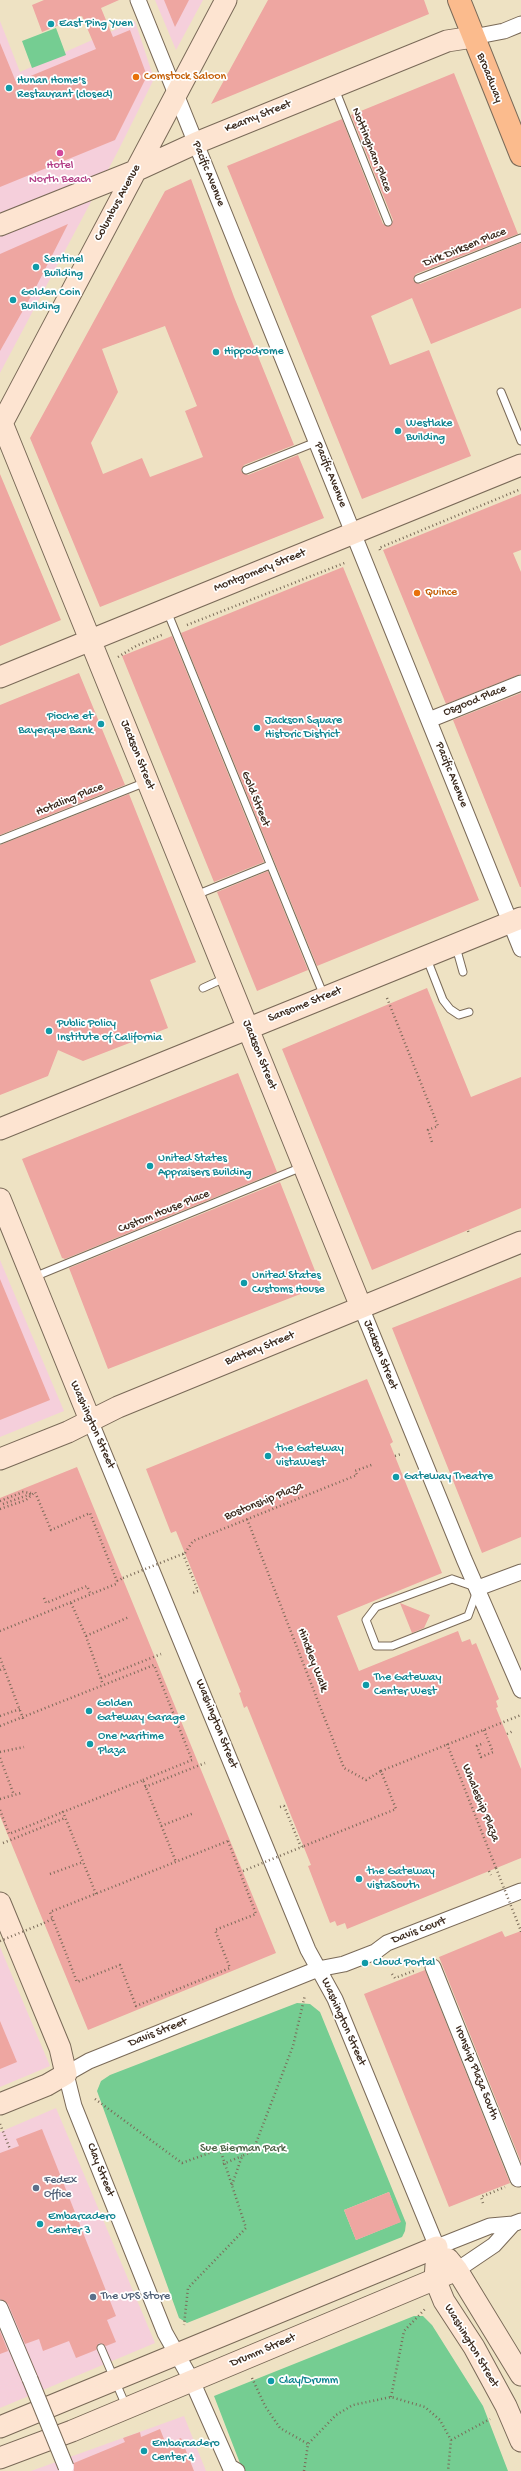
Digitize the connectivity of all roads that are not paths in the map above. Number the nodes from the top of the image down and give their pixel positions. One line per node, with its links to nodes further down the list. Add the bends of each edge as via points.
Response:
1 (138, 0): 7 (street, Pacific Avenue)
2 (226, 0): 7 (street, Columbus Avenue)
3 (459, 0): 5 (main road, Broadway)
4 (521, 24): 5 (street, Kearny Street, via 504,31)
5 (473, 37): 6 (street, Kearny Street, via 446,41); 9 (main road, Broadway)
6 (334, 87): 8 (street, Kearny Street); 11 (lane, Nottingham Place)
7 (176, 94): 8 (street, Pacific Avenue); 10 (street, Columbus Avenue)
8 (196, 143): 10 (street, Kearny Street); 18 (street, Pacific Avenue)
9 (521, 155)
10 (135, 171): 12 (street, Kearny Street); 16 (street, Columbus Avenue)
11 (388, 222)
12 (0, 225)
13 (521, 238): 14 (lane, Dirk Dirksen Place)
14 (418, 279)
15 (501, 392): 17 (lane)
16 (1, 423): 23 (street, Jackson Street)
17 (521, 441)
18 (316, 442): 20 (lane); 21 (street, Pacific Avenue)
19 (521, 465): 21 (street, Montgomery Street)
20 (246, 470)
21 (353, 533): 22 (street, Montgomery Street); 26 (street, Pacific Avenue)
22 (166, 609): 23 (street, Montgomery Street); 29 (lane, Gold Street)
23 (91, 640): 24 (street, Montgomery Street); 27 (street, Jackson Street)
24 (0, 677)
25 (521, 683): 26 (street, Osgood Place)
26 (429, 720): 31 (street, Pacific Avenue)
27 (148, 781): 28 (lane, Hotaling Place); 30 (street, Jackson Street)
28 (0, 840)
29 (270, 865): 30 (lane); 38 (lane, Gold Street)
30 (194, 896): 36 (street, Jackson Street)
31 (516, 920): 32 (street, Sansome Street); 33 (street, Pacific Avenue)
32 (455, 945): 34 (street, Sansome Street); 35 (lane)
33 (521, 949)
34 (426, 957): 38 (street, Sansome Street); 39 (lane, via 443,1000 450,1009 459,1014)
35 (463, 972)
36 (227, 977): 37 (lane); 40 (street, Jackson Street)
37 (203, 988)
38 (324, 998): 40 (street, Sansome Street)
39 (469, 1012)
40 (248, 1029): 41 (street, Sansome Street); 42 (street, Jackson Street)
41 (0, 1129)
42 (304, 1166): 45 (lane, Custom House Place); 46 (street, Jackson Street)
43 (0, 1199): 45 (street, Washington Street)
44 (521, 1242): 46 (street, Battery Street)
45 (31, 1278): 47 (street, Washington Street)
46 (361, 1307): 47 (street, Battery Street); 50 (street, Jackson Street)
47 (90, 1420): 48 (street, Battery Street); 55 (street, Washington Street)
48 (0, 1459)
49 (521, 1572): 50 (street)
50 (478, 1588): 50 (lane, via 452,1579 376,1607 366,1620 376,1646 392,1646 468,1616); 51 (street, Jackson Street)
51 (521, 1690)
52 (521, 1891): 55 (street, Davis Court, via 387,1943 374,1952 344,1964)
53 (0, 1903): 56 (street, Clay Street, via 60,2048)
54 (433, 1966): 58 (street, Ironship Plaza South)
55 (318, 1969): 56 (street, Davis Street, via 89,2061); 60 (street, Washington Street, via 334,1999)
56 (66, 2074): 57 (street, Davis Street, via 47,2085); 65 (street, Clay Street, via 74,2106 165,2333)
57 (0, 2104)
58 (518, 2179)
59 (517, 2222): 60 (street, Drumm Street, via 490,2226); 61 (street, Drumm Street, via 494,2245)
60 (437, 2247): 61 (street, Washington Street); 62 (street, Washington Street); 65 (street, Drumm Street)
61 (457, 2270): 62 (street, Drumm Street); 66 (street, Washington Street)
62 (435, 2279): 68 (street, Drumm Street); 71 (street, Washington Street, via 444,2302 474,2347 506,2406)
63 (0, 2308): 73 (street, bridge)
64 (100, 2348): 67 (lane)
65 (177, 2354): 67 (street, Drumm Street); 68 (street, Clay Street)
66 (521, 2375)
67 (115, 2381): 69 (lane); 70 (street, Drumm Street)
68 (192, 2381): 69 (street, Drumm Street); 74 (street, Clay Street, via 230,2466)
69 (126, 2408): 72 (street, Drumm Street)
70 (0, 2427)
71 (521, 2441)
72 (0, 2458)
73 (66, 2469)
74 (237, 2471)

